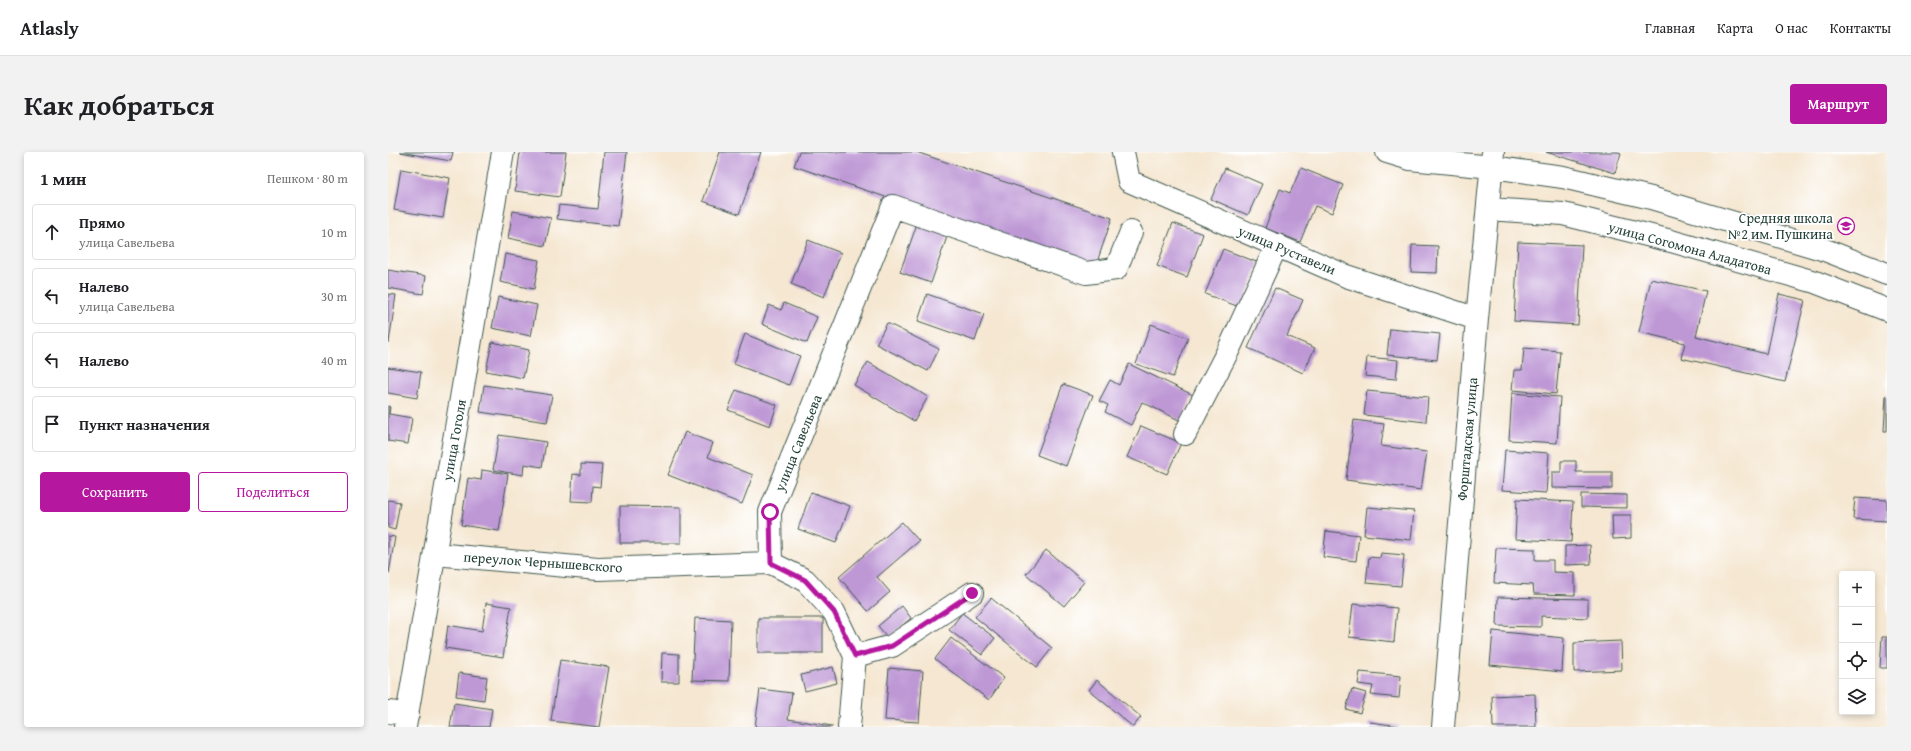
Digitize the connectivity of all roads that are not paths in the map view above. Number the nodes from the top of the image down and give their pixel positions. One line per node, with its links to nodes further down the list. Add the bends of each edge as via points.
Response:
1 (502, 152): 12 (street, улица Гоголя)
2 (1123, 152): 7 (street, улица Руставели, via 1129,181)
3 (1387, 152): 4 (street, via 1410,159)
4 (1493, 160): 5 (street, Форштадская улица); 8 (street, via 1652,198 1825,250)
5 (1488, 209): 9 (street, улица Согомона Аладатова, via 1562,214 1671,241 1815,282); 10 (street, Форштадская улица)
6 (1131, 232): 13 (street, улица Савельева, via 1116,269 1086,273 893,206 770,512)
7 (1277, 246): 10 (street, улица Руставели, via 1346,276); 11 (street, via 1230,347)
8 (1887, 274)
9 (1887, 310)
10 (1477, 319): 18 (street, Форштадская улица)
11 (1185, 434)
12 (435, 554): 13 (street, переулок Чернышевского, via 598,569); 16 (street, улица Гоголя)
13 (771, 563): 15 (street, via 805,580 834,612)
14 (972, 593): 15 (street, via 892,646)
15 (855, 656): 17 (street)
16 (400, 718)
17 (848, 727)
18 (1443, 727)

